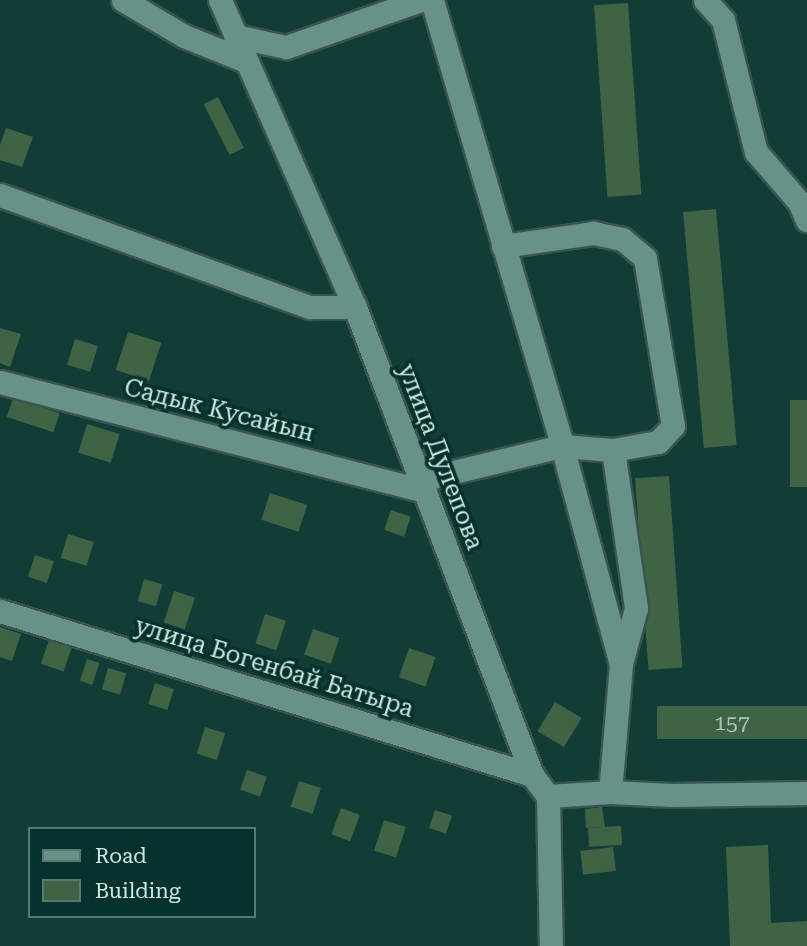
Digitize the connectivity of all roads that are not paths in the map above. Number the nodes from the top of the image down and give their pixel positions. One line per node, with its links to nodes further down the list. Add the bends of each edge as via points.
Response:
1 (123, 0): 7 (street, via 184,36)
2 (220, 0): 6 (street, улица Дулепова)
3 (421, 0): 6 (street, via 286,47)
4 (432, 0): 10 (street)
5 (705, 0): 9 (street, via 723,20 756,152 799,202)
6 (235, 36): 7 (street, улица Дулепова)
7 (246, 61): 11 (street, улица Дулепова)
8 (0, 195): 11 (street, via 310,307)
9 (807, 220)
10 (503, 246): 13 (street); 14 (street, via 593,233 622,239 645,258 673,426 658,442)
11 (355, 307): 15 (street, улица Дулепова)
12 (0, 382): 15 (street, Садык Кусайын)
13 (562, 446): 14 (street); 15 (street); 17 (street)
14 (613, 450): 17 (street, via 636,608)
15 (423, 485): 18 (street, улица Дулепова)
16 (0, 611): 18 (street, улица Богенбай Батыра)
17 (621, 664): 19 (street)
18 (532, 775): 21 (street, улица Дулепова)
19 (610, 792): 20 (street); 21 (street)
20 (807, 793)
21 (548, 796): 22 (street)
22 (551, 946)

